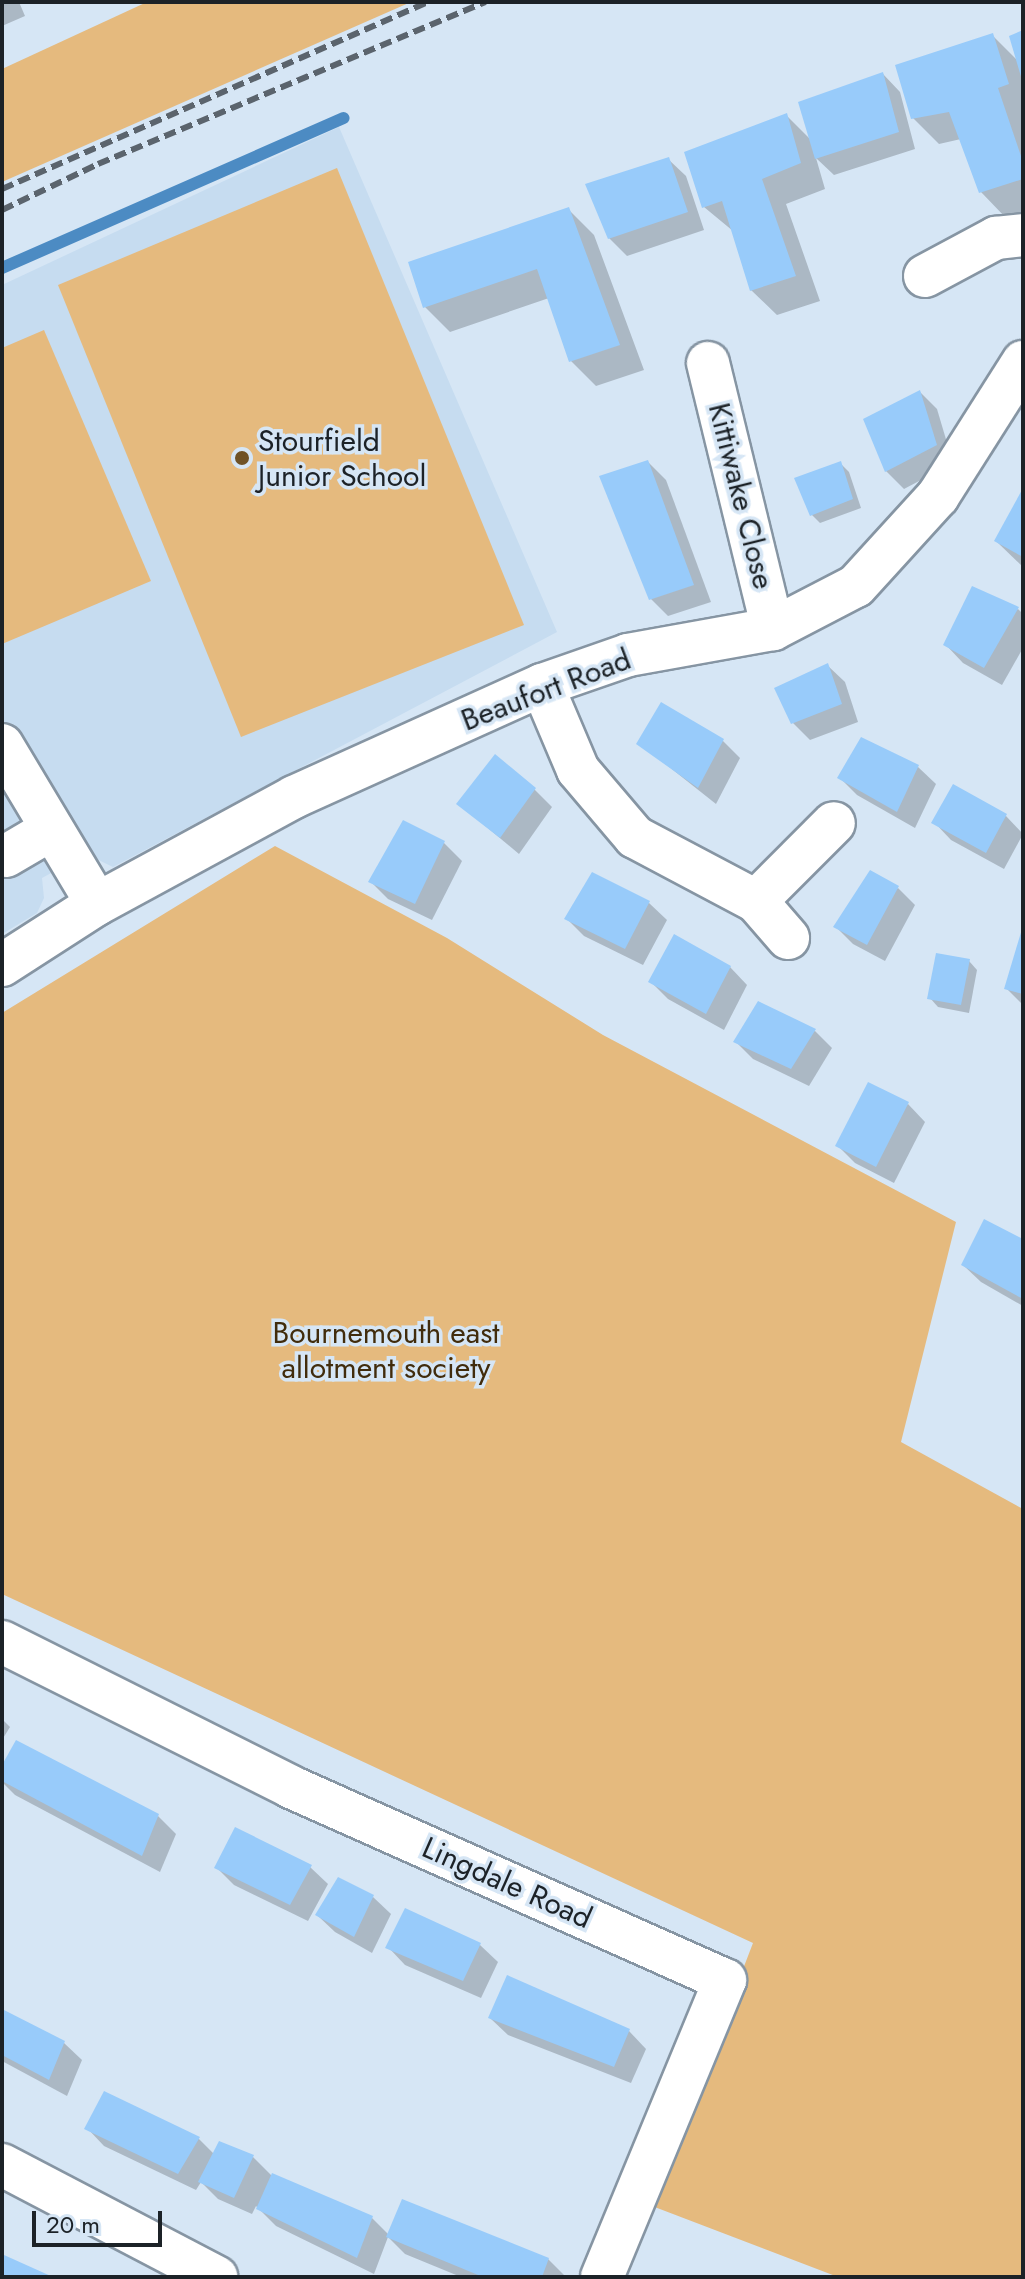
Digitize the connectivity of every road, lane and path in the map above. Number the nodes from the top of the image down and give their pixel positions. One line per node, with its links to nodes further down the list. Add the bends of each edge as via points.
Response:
1 (1023, 235): 2 (street, via 996,238)
2 (925, 276)
3 (1023, 362): 5 (street, Beaufort Road, via 938,496 856,586)
4 (708, 363): 5 (street, Kittiwake Close)
5 (773, 629): 6 (street, Beaufort Road, via 628,655)
6 (542, 685): 11 (street, via 578,770 635,837); 12 (street, Beaufort Road, via 294,797)
7 (2, 745): 9 (street)
8 (834, 823): 11 (street)
9 (52, 829): 10 (street); 12 (street)
10 (6, 856)
11 (756, 901): 13 (street)
12 (97, 904): 14 (street, Beaufort Road)
13 (788, 938)
14 (2, 965)
15 (2, 1642): 18 (street, Lingdale Road, via 291,1787 725,1980)
16 (2, 2165): 17 (street)
17 (216, 2277)
18 (602, 2277)

